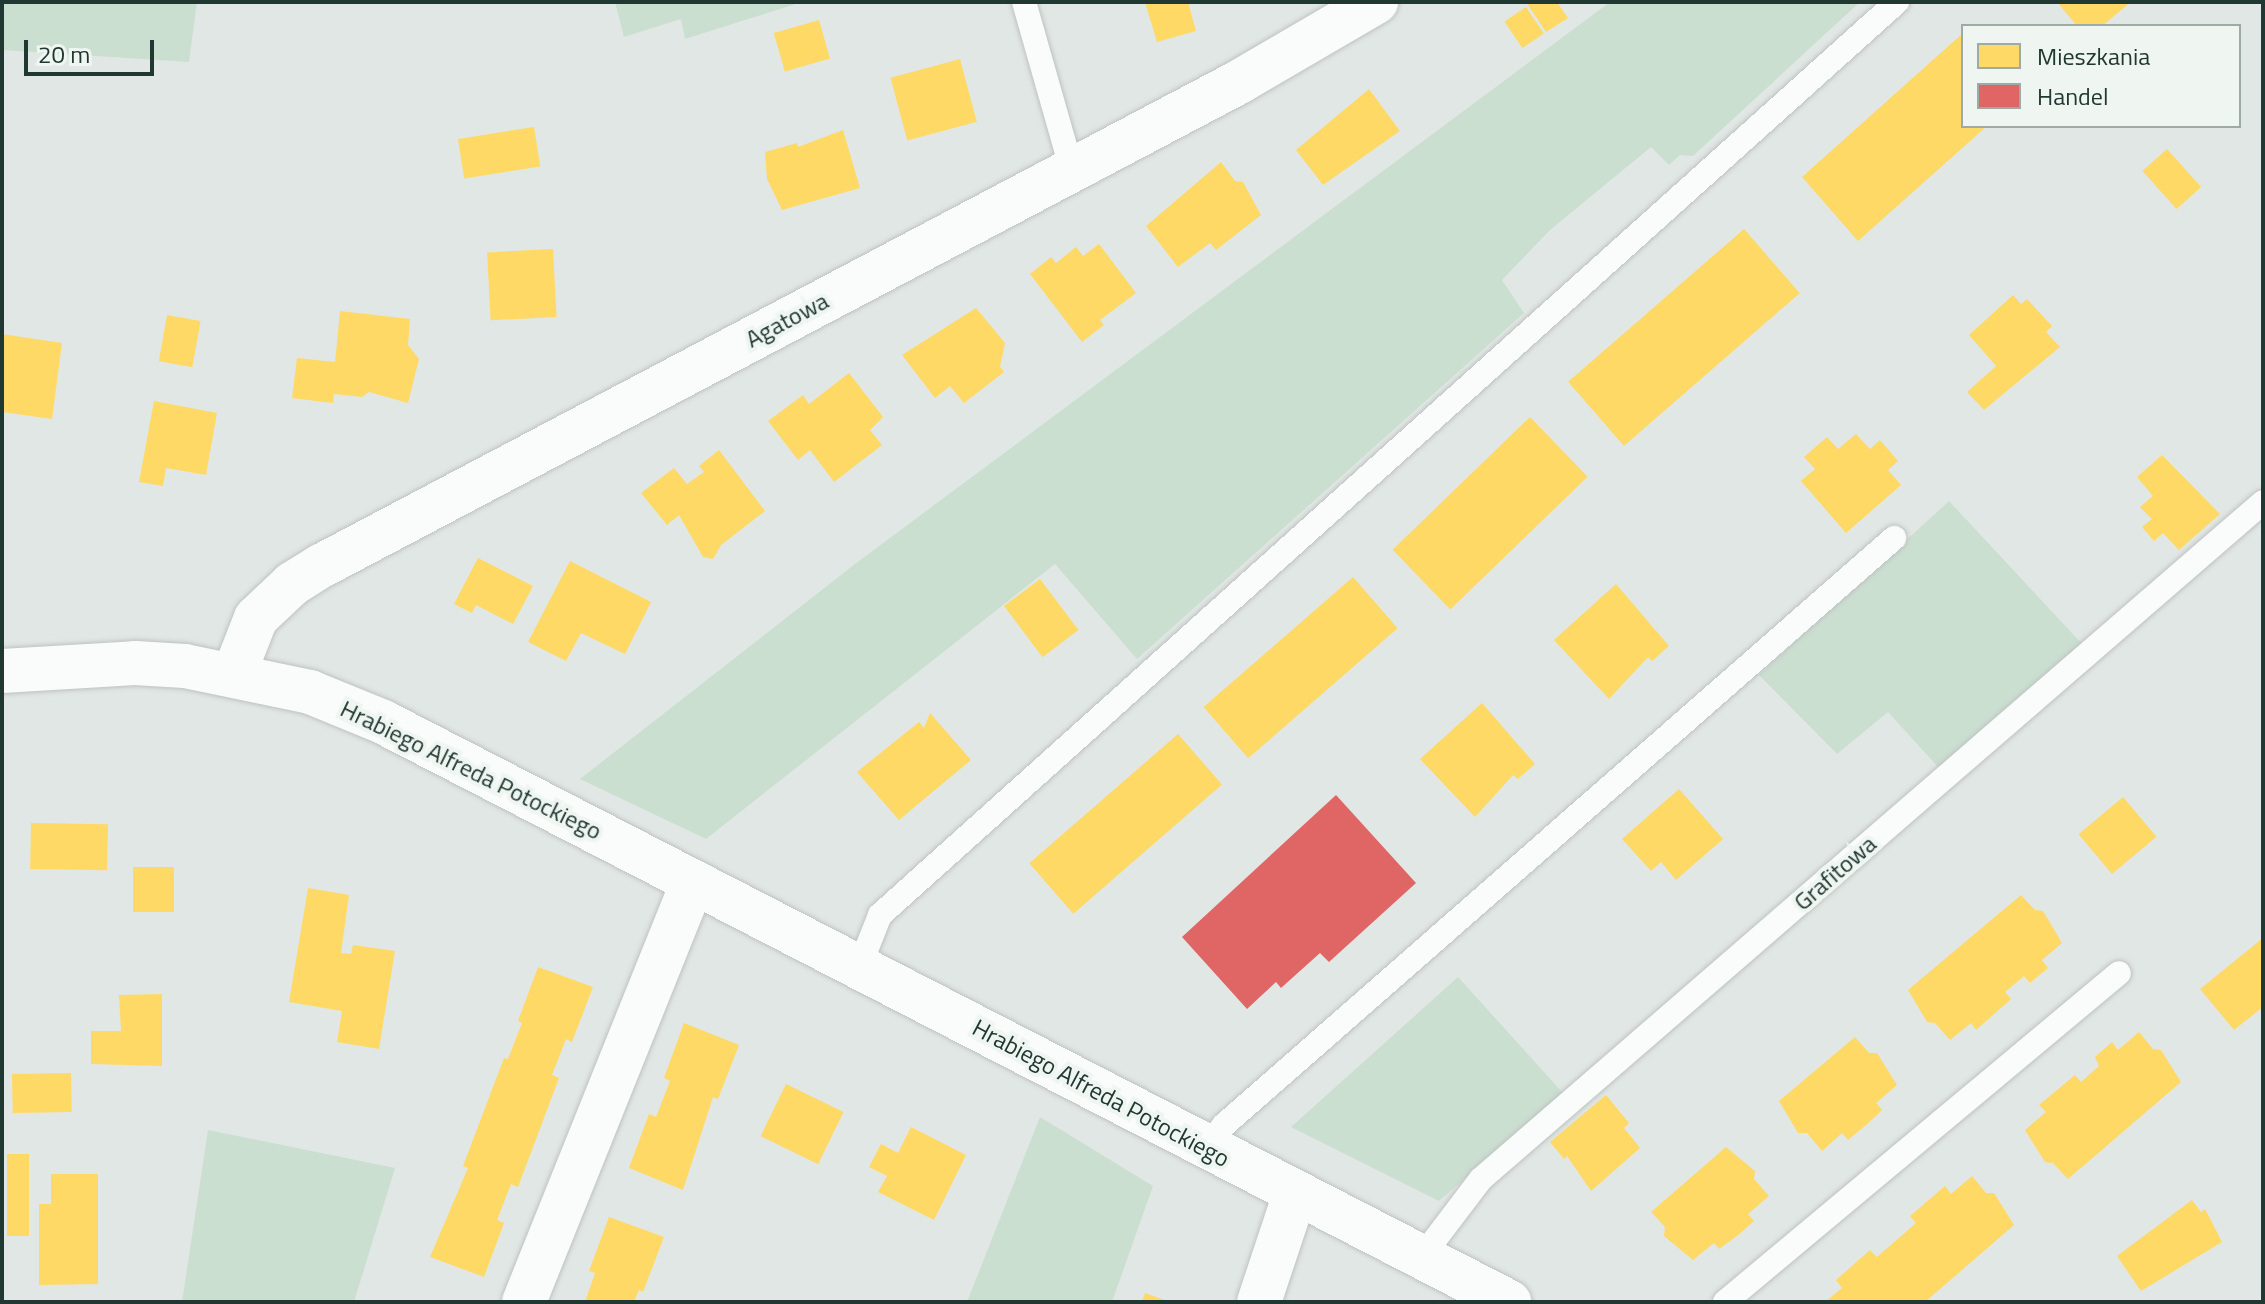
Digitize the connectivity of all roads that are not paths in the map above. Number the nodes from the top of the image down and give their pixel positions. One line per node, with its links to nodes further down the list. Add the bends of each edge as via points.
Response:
1 (1024, 2): 4 (lane)
2 (1376, 2): 4 (street, Agatowa)
3 (1897, 2): 10 (lane, via 880,915)
4 (1072, 170): 8 (street, Agatowa, via 292,584 256,618)
5 (2263, 502): 14 (lane, Grafitowa, via 1481,1179)
6 (1894, 538): 12 (lane, via 1224,1125)
7 (2, 671): 8 (street, Hrabiego Alfreda Potockiego, via 135,663)
8 (234, 674): 9 (street, Hrabiego Alfreda Potockiego, via 310,692 383,722)
9 (693, 882): 10 (street, Hrabiego Alfreda Potockiego); 15 (street)
10 (859, 968): 12 (street, Hrabiego Alfreda Potockiego)
11 (2119, 973): 18 (lane)
12 (1205, 1148): 13 (street, Hrabiego Alfreda Potockiego)
13 (1295, 1194): 14 (street, Hrabiego Alfreda Potockiego); 16 (street)
14 (1421, 1258): 17 (street, Hrabiego Alfreda Potockiego)
15 (524, 1302)
16 (1259, 1302)
17 (1509, 1302)
18 (1725, 1302)

